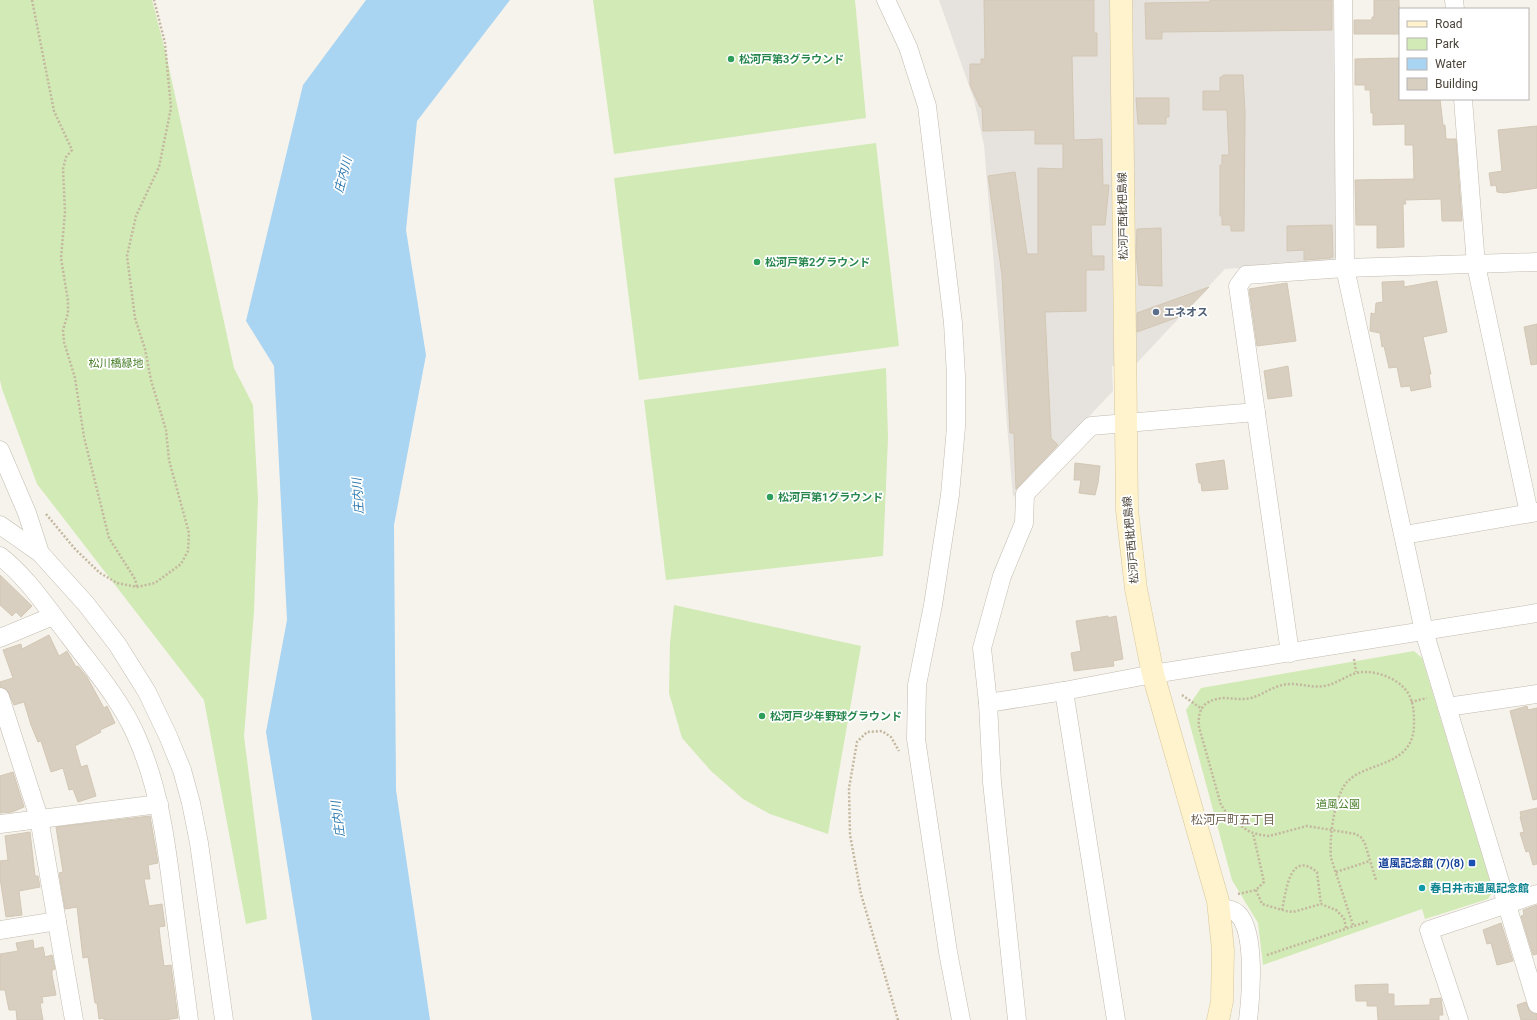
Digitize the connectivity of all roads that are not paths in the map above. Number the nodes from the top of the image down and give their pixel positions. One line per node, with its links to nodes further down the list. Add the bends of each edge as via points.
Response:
1 (886, 0): 39 (street, via 908,46 927,106 953,323 956,427 950,495 933,605 917,685 916,739 946,945)
2 (1121, 0): 9 (main road, 松河戸西枇杷島線)
3 (1343, 0): 7 (street)
4 (1463, 100): 6 (street)
5 (1537, 262): 6 (street)
6 (1476, 264): 7 (street); 11 (street)
7 (1345, 268): 8 (street, via 1246,276 1238,286); 13 (street)
8 (1256, 412): 9 (street); 20 (street)
9 (1127, 423): 21 (main road, 松河戸西枇杷島線, via 1127,510 1136,589); 25 (street, via 1091,426 1025,494 1024,523 1002,576 982,648)
10 (0, 450): 14 (street, via 27,513)
11 (1533, 512): 13 (street)
12 (0, 525): 14 (street)
13 (1404, 535): 18 (street)
14 (40, 553): 38 (street, via 86,604 117,644 146,692 168,736 189,796 199,843)
15 (0, 556): 17 (street, via 28,583)
16 (1537, 613): 18 (street)
17 (53, 616): 19 (street); 27 (street, via 126,715 150,771)
18 (1424, 631): 20 (street); 26 (street)
19 (0, 638)
20 (1290, 653): 21 (street)
21 (1153, 674): 22 (street); 32 (main road, 松河戸西枇杷島線)
22 (1064, 691): 25 (street); 41 (street)
23 (1537, 694): 26 (street)
24 (0, 697): 28 (street)
25 (988, 703): 40 (street, via 992,782)
26 (1447, 707): 31 (street)
27 (159, 804): 28 (street); 37 (street, via 165,829)
28 (39, 818): 29 (street); 33 (street)
29 (0, 824)
30 (1537, 894): 31 (street)
31 (1507, 904): 35 (street); 44 (street, via 1429,930)
32 (1218, 908): 42 (main road, 松河戸西枇杷島線, via 1223,950 1222,1001); 43 (street, via 1231,909 1244,921 1248,938 1250,977)
33 (57, 921): 34 (street); 36 (street)
34 (0, 930)
35 (1537, 1004)
36 (74, 1020)
37 (189, 1020)
38 (224, 1020)
39 (961, 1020)
40 (1017, 1020)
41 (1116, 1020)
42 (1218, 1020)
43 (1248, 1020)
44 (1459, 1020)

